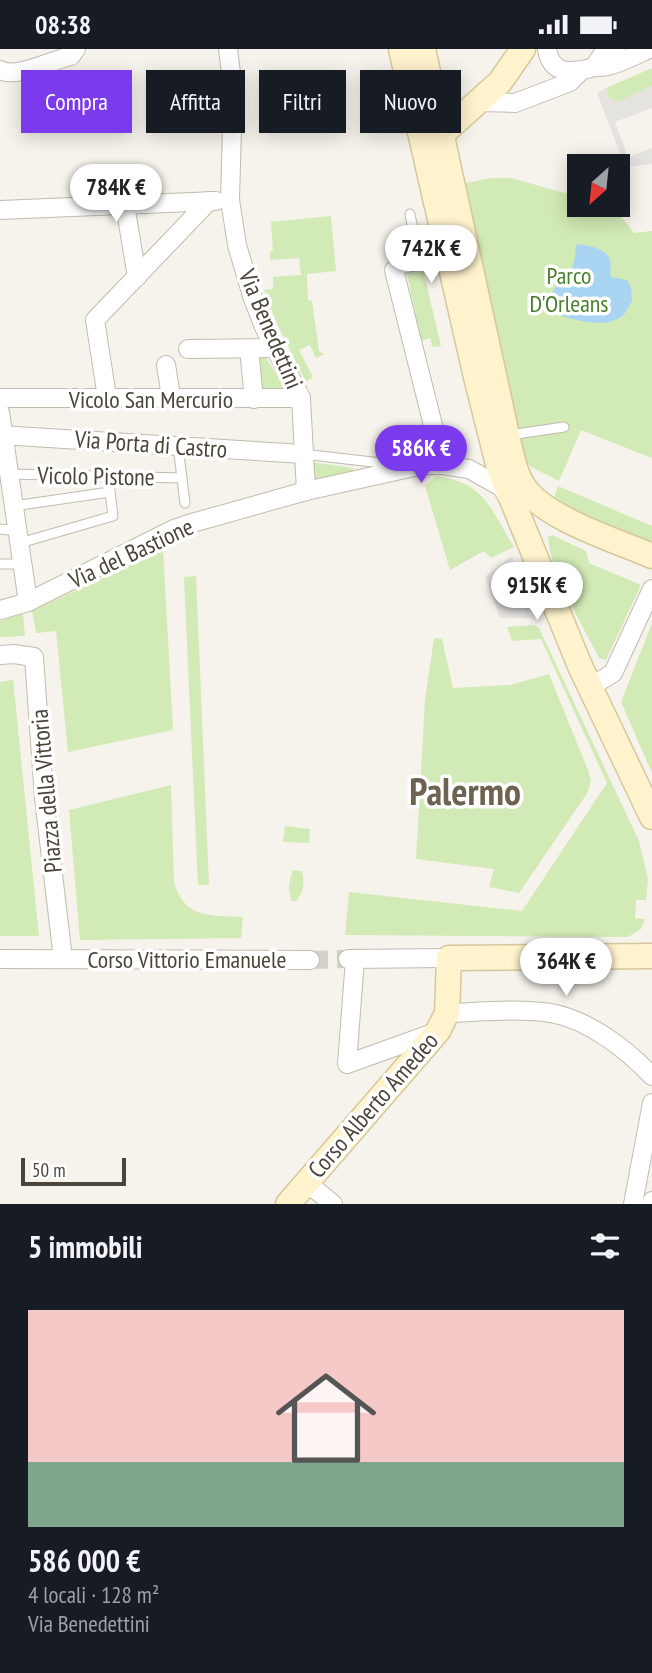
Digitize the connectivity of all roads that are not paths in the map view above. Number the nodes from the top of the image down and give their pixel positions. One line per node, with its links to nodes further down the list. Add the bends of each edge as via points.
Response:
1 (76, 49): 10 (street, via 71,56 22,71 10,74)
2 (228, 49): 13 (street, Via Benedettini, via 233,90)
3 (401, 49): 43 (main road, via 491,439)
4 (423, 49): 12 (main road)
5 (523, 49): 11 (main road)
6 (547, 49): 9 (street, via 558,68 569,72)
7 (615, 49): 9 (street)
8 (649, 49): 9 (street, via 606,67)
9 (587, 69): 11 (street, via 570,82 514,103)
10 (0, 70)
11 (480, 102): 12 (main road)
12 (441, 135): 33 (main road)
13 (230, 200): 14 (street); 20 (street, Via Benedettini, via 252,296)
14 (209, 201): 15 (street); 19 (street)
15 (125, 205): 16 (street); 19 (street)
16 (0, 210)
17 (410, 214): 18 (lane, via 420,265)
18 (394, 270): 35 (street)
19 (137, 277): 25 (street, via 95,320)
20 (276, 348): 22 (street); 27 (street, Via Benedettini)
21 (188, 349): 22 (street)
22 (249, 349): 28 (street)
23 (166, 365): 24 (street)
24 (171, 396): 25 (street, Vicolo San Mercurio); 28 (street, Vicolo San Mercurio)
25 (107, 397): 26 (street, Vicolo San Mercurio)
26 (0, 398)
27 (296, 398): 28 (street, Vicolo San Mercurio); 34 (street, Via Benedettini)
28 (254, 399)
29 (0, 412): 31 (street)
30 (564, 427): 33 (lane)
31 (2, 435): 32 (street, Via Porta di Castro); 37 (street)
32 (178, 446): 34 (street, Via Porta di Castro); 39 (lane)
33 (510, 446): 45 (main road, via 525,490)
34 (303, 454): 36 (lane); 40 (street, Via Benedettini)
35 (443, 465): 36 (street); 43 (street, via 469,469 487,478 501,487)
36 (397, 469): 40 (street)
37 (9, 474): 38 (lane, Vicolo Pistone); 42 (street)
38 (108, 476): 39 (lane, Vicolo Pistone); 41 (lane)
39 (182, 478): 44 (lane)
40 (306, 491): 44 (street, Via del Bastione)
41 (110, 492): 42 (lane); 46 (lane, via 113,516)
42 (9, 499): 46 (street)
43 (513, 505): 47 (main road)
44 (189, 513): 52 (street, Via del Bastione, via 174,529)
45 (557, 515): 47 (main road, via 544,513 533,518); 48 (main road)
46 (12, 534): 50 (street)
47 (529, 538): 55 (main road)
48 (652, 556)
49 (0, 564): 50 (lane)
50 (23, 564): 52 (street)
51 (652, 589): 55 (street, via 613,673)
52 (28, 602): 53 (street, Via del Bastione)
53 (0, 610)
54 (0, 655): 60 (street, Piazza della Vittoria, via 34,657)
55 (590, 687): 56 (main road)
56 (652, 817)
57 (652, 956): 58 (main road)
58 (449, 958): 62 (main road, Corso Alberto Amedeo); 62 (street, via 351,959 347,1064)
59 (0, 959): 60 (street, Corso Vittorio Emanuele)
60 (63, 959): 61 (street, Corso Vittorio Emanuele)
61 (310, 960)
62 (442, 1022): 63 (street, via 552,1013 603,1036); 65 (main road, Corso Alberto Amedeo)
63 (652, 1076)
64 (652, 1103): 68 (street)
65 (306, 1182): 66 (main road, Corso Alberto Amedeo); 67 (street)
66 (288, 1204)
67 (333, 1204)
68 (633, 1204)

